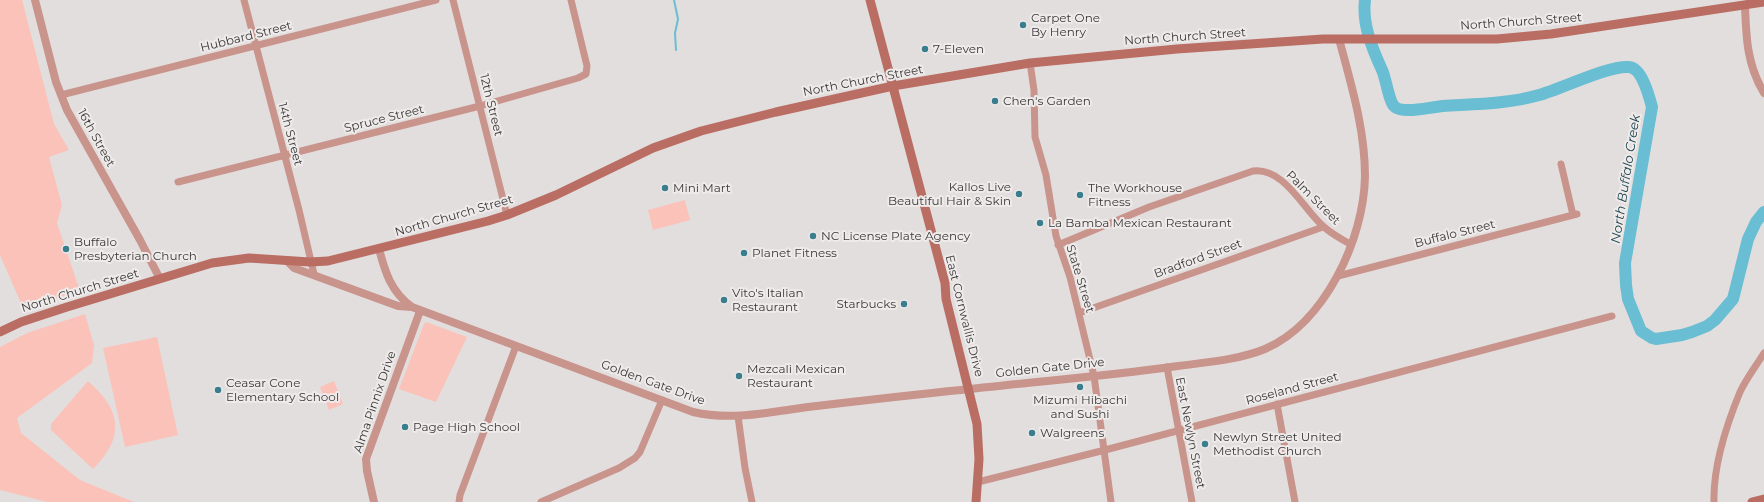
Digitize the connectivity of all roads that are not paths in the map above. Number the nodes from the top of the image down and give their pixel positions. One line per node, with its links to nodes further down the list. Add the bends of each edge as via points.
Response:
1 (35, 0): 14 (street, 16th Street)
2 (244, 0): 10 (street, 14th Street)
3 (436, 0): 10 (street, Hubbard Street)
4 (453, 0): 15 (street, 12th Street)
5 (571, 0): 15 (street, Spruce Street, via 587,66 586,74)
6 (871, 2): 12 (main road, East Cornwallis Drive)
7 (1764, 2): 8 (main road, North Church Street)
8 (1745, 5): 9 (main road, North Church Street, via 1551,34 1497,39); 13 (street, via 1749,60)
9 (1339, 39): 11 (main road, North Church Street, via 1177,49); 21 (street, Golden Gate Drive, via 1353,89 1364,150 1365,177 1362,199)
10 (256, 46): 14 (street, Hubbard Street); 16 (street, 14th Street)
11 (1030, 63): 12 (main road, North Church Street); 22 (street, State Street, via 1034,90 1034,132 1046,175)
12 (893, 86): 19 (main road, North Church Street, via 701,131 653,148 556,196); 38 (main road, East Cornwallis Drive)
13 (1764, 93)
14 (61, 96): 28 (street, 16th Street, via 77,130)
15 (480, 106): 16 (street, Spruce Street); 19 (street, 12th Street)
16 (284, 156): 18 (street, Spruce Street); 25 (street, 14th Street)
17 (1561, 164): 27 (street, Buffalo Street, via 1575,215)
18 (178, 182)
19 (507, 215): 23 (main road, North Church Street)
20 (1323, 227): 21 (street, Palm Street); 22 (street, Palm Street, via 1280,179 1262,170 1149,207); 31 (street, Bradford Street)
21 (1350, 244): 27 (street, Golden Gate Drive)
22 (1058, 245): 31 (street, State Street, via 1067,266)
23 (379, 249): 25 (main road, North Church Street, via 328,261); 29 (street, Golden Gate Drive, via 391,286)
24 (287, 261): 25 (main road, North Church Street); 26 (street, Golden Gate Drive, via 294,268); 28 (main road, North Church Street, via 243,258 212,263)
25 (310, 262): 26 (street, 14th Street)
26 (314, 274): 29 (street, Golden Gate Drive, via 398,306)
27 (1338, 276): 36 (street, Golden Gate Drive, via 1303,323 1283,339 1246,355)
28 (160, 279): 33 (main road, North Church Street, via 21,322)
29 (412, 307): 30 (street, Golden Gate Drive)
30 (420, 311): 34 (street, Golden Gate Drive); 46 (street, Alma Pinnix Drive, via 366,459)
31 (1079, 313): 37 (street, State Street)
32 (1612, 316): 40 (street, Roseland Street)
33 (0, 332)
34 (516, 346): 39 (street, Golden Gate Drive); 47 (street)
35 (1764, 353): 54 (street, via 1741,391 1731,416 1720,453)
36 (1166, 368): 37 (street, Golden Gate Drive); 42 (street, East Newlyn Street)
37 (1094, 376): 38 (street, Golden Gate Drive); 43 (street, State Street)
38 (970, 389): 41 (street, Golden Gate Drive); 44 (main road, East Cornwallis Drive, via 979,445)
39 (662, 400): 41 (street, Golden Gate Drive, via 704,415); 48 (street, via 640,452 635,458 620,468)
40 (1278, 404): 42 (street, Roseland Street); 53 (street)
41 (738, 416): 49 (street)
42 (1178, 431): 43 (street, Roseland Street); 52 (street, East Newlyn Street)
43 (1105, 450): 44 (street, Roseland Street); 51 (street, State Street)
44 (978, 482): 50 (main road, East Cornwallis Drive)
45 (1764, 499): 55 (main road)
46 (374, 502)
47 (459, 502)
48 (541, 502)
49 (752, 502)
50 (976, 502)
51 (1111, 502)
52 (1192, 502)
53 (1295, 502)
54 (1714, 502)
55 (1752, 502)

